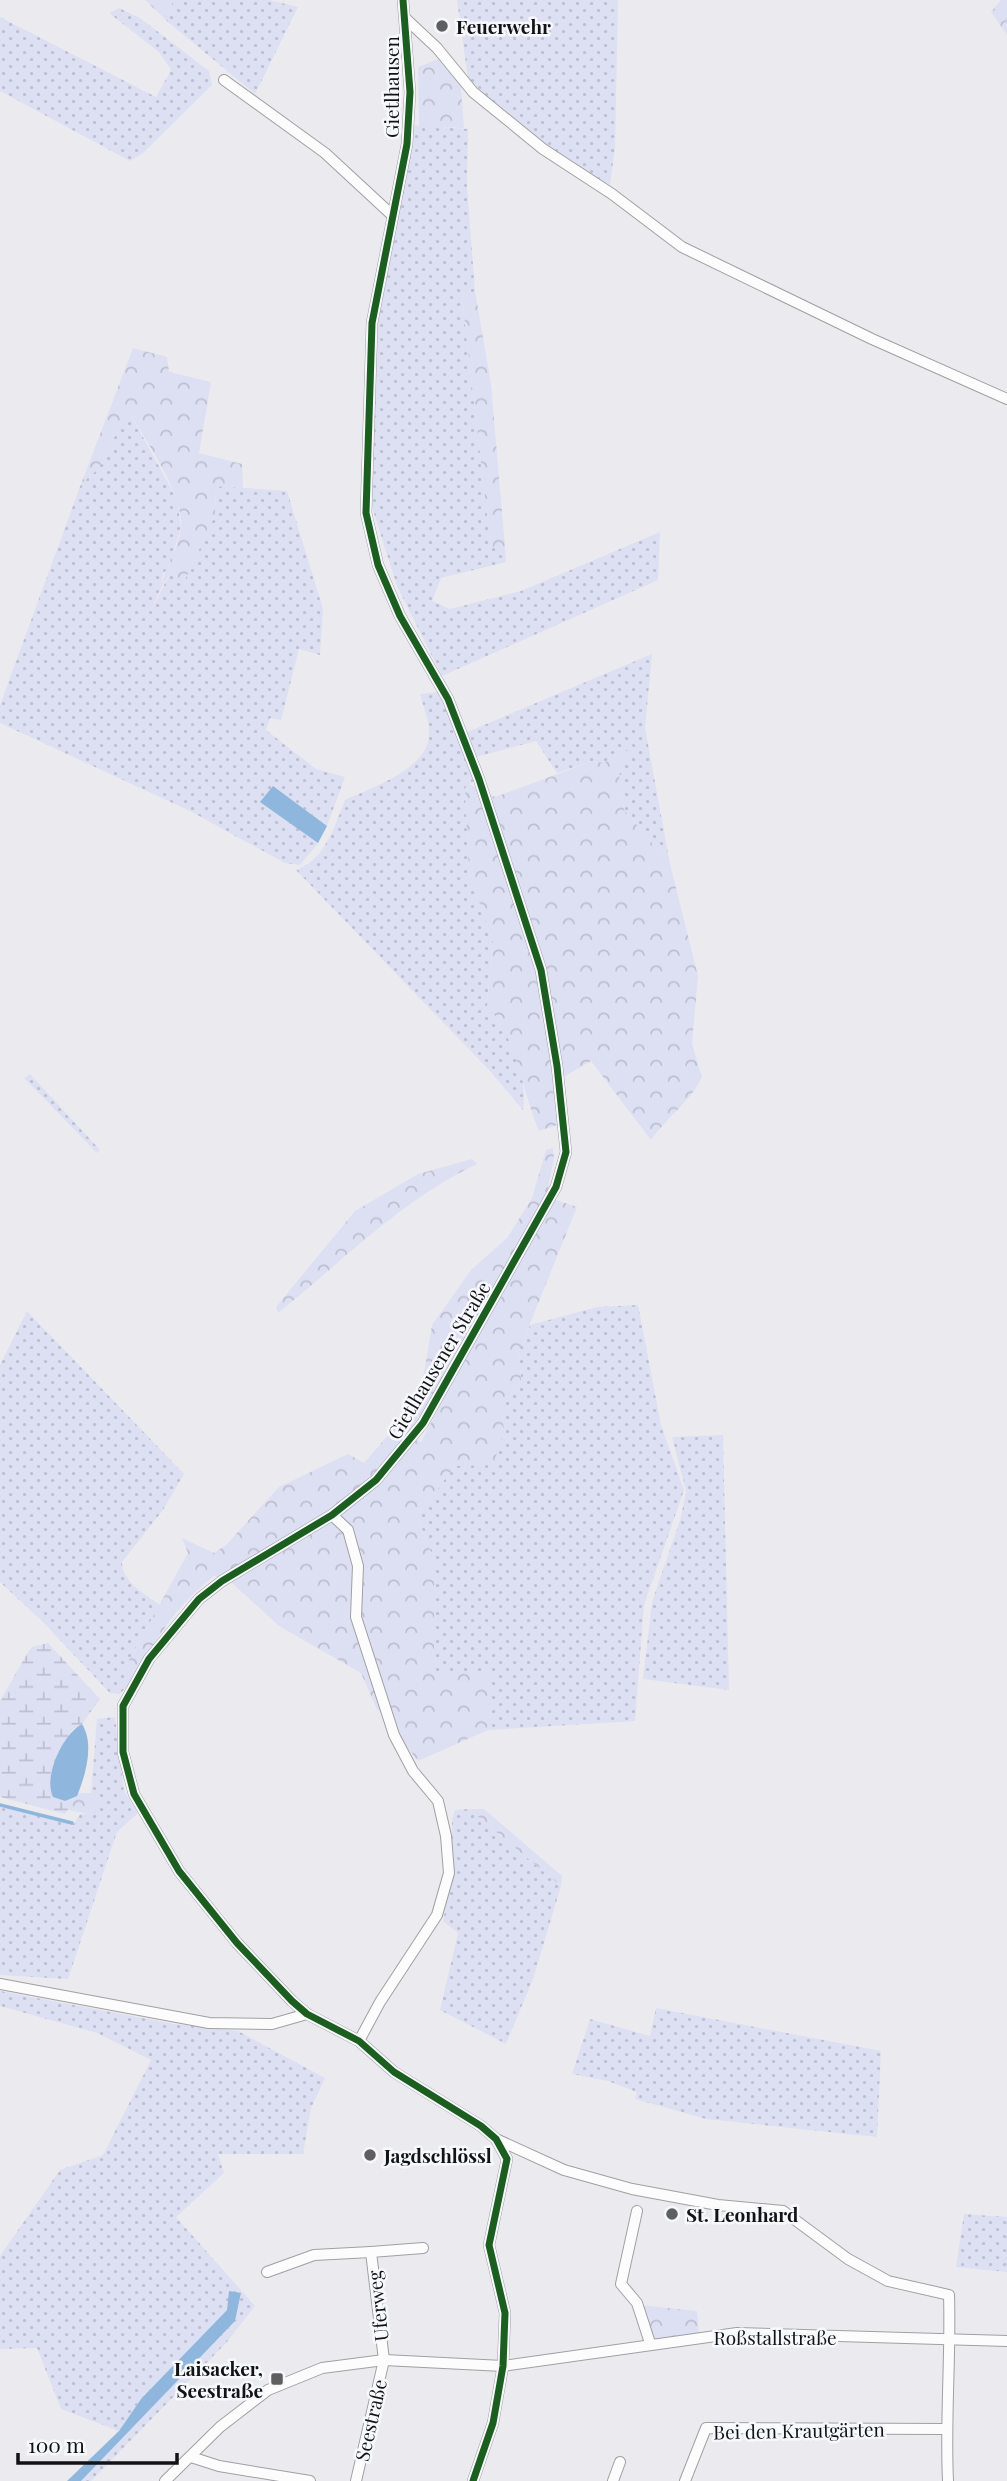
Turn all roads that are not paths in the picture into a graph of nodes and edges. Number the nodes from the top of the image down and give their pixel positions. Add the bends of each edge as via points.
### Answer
1 (403, 0) edge
2 (406, 19) junction
3 (224, 80) dead end
4 (392, 215) junction
5 (1007, 399) edge
6 (332, 1515) junction
7 (0, 1984) edge
8 (307, 2014) junction
9 (359, 2041) junction
10 (496, 2139) junction
11 (637, 2211) dead end
12 (423, 2248) dead end
13 (371, 2252) junction
14 (267, 2272) dead end
15 (951, 2341) junction
16 (1007, 2341) edge
17 (650, 2343) junction
18 (384, 2360) junction
19 (503, 2366) junction
20 (946, 2429) junction
21 (191, 2457) junction
22 (620, 2462) dead end
23 (165, 2481) edge
24 (310, 2481) edge
25 (356, 2481) edge
26 (473, 2481) edge
27 (613, 2481) edge
28 (685, 2481) edge
29 (948, 2481) edge

1 - 2 street, Gietlhausen
2 - 4 street, Gietlhausen via 407,134
2 - 5 street via 472,92 543,149 682,247
3 - 4 street via 325,153
4 - 6 street, Gietlhausener Straße via 372,323 366,513 378,565 400,616 448,699 479,779 541,970 566,1152 556,1187 423,1423 376,1480
6 - 8 street, Gietlhausener Straße via 199,1599 149,1660 123,1706 123,1752 134,1794 176,1867 237,1942
6 - 9 street via 348,1530 358,1566 356,1617 394,1735 413,1771 438,1801 449,1873 437,1914
7 - 8 street via 209,2023 272,2024
8 - 9 street, Gietlhausener Straße
9 - 10 street, Gietlhausener Straße via 394,2072
10 - 15 street, Gietlhausener Straße via 564,2170 632,2189 710,2204 783,2211 848,2259 888,2281 949,2295
10 - 19 street via 507,2159 489,2245 505,2313
11 - 17 street via 621,2284 637,2303
12 - 13 street, Uferweg
13 - 14 street, Uferweg via 314,2255
13 - 18 street, Uferweg
15 - 16 street, Roßstallstraße
15 - 17 street, Roßstallstraße via 737,2333
15 - 20 street
17 - 19 street, Roßstallstraße
18 - 19 street, Seestraße
18 - 21 street, Seestraße via 322,2368 268,2390 220,2427
18 - 25 street, Seestraße
19 - 26 street via 493,2423
20 - 28 street, Bei den Krautgärten via 706,2428
20 - 29 street
21 - 23 street, Seestraße
21 - 24 street
22 - 27 street

